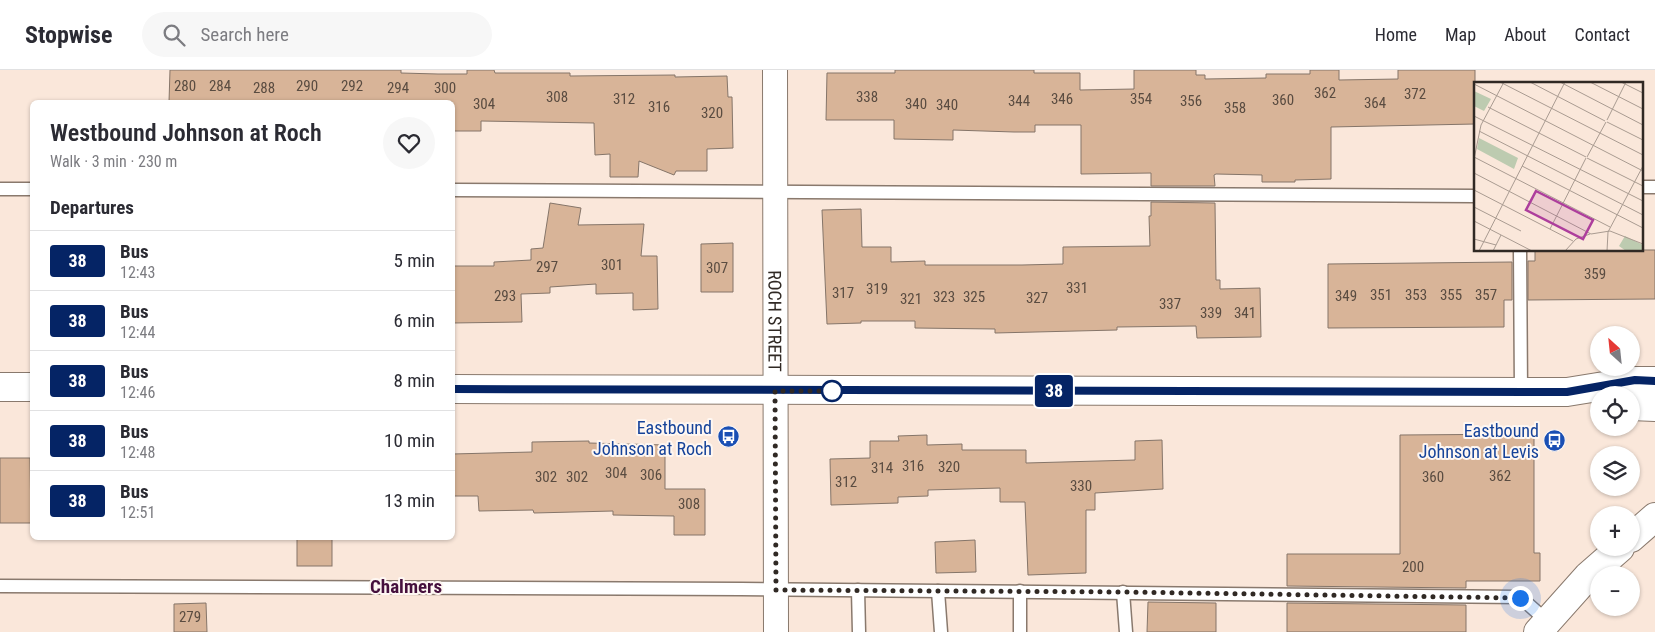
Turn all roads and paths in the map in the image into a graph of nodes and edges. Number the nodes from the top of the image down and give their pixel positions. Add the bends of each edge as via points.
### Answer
1 (775, 70) edge
2 (1642, 187) edge
3 (1655, 187) edge
4 (0, 188) edge
5 (30, 189) edge
6 (455, 190) edge
7 (775, 191) junction
8 (1474, 196) edge
9 (1520, 251) edge
10 (1655, 381) edge
11 (0, 387) edge
12 (30, 388) edge
13 (455, 389) edge
14 (775, 391) junction
15 (1521, 392) junction
16 (1567, 392) junction
17 (1590, 397) edge
18 (1640, 406) edge
19 (1655, 407) edge
20 (1655, 517) edge
21 (1640, 530) edge
22 (1611, 556) edge
23 (0, 586) edge
24 (776, 590) junction
25 (858, 590) junction
26 (938, 591) junction
27 (1020, 591) junction
28 (1123, 592) junction
29 (1542, 626) edge
30 (776, 632) edge
31 (860, 632) edge
32 (941, 632) edge
33 (1020, 632) edge
34 (1126, 632) edge

1 - 7 street, ROCH STREET
2 - 3 lane
4 - 5 lane
6 - 7 lane
7 - 8 lane
7 - 14 street, ROCH STREET
9 - 15 lane
10 - 16 main road via 1635,380
11 - 12 main road
13 - 14 main road
14 - 15 main road
14 - 24 street, ROCH STREET
15 - 16 main road
16 - 17 main road
18 - 19 main road
20 - 21 main road
22 - 29 main road
23 - 24 lane
24 - 25 lane
24 - 30 street, ROCH STREET
25 - 26 lane
25 - 31 lane
26 - 27 lane
26 - 32 lane
27 - 28 lane
27 - 33 lane
28 - 29 lane via 1520,598
28 - 34 lane

